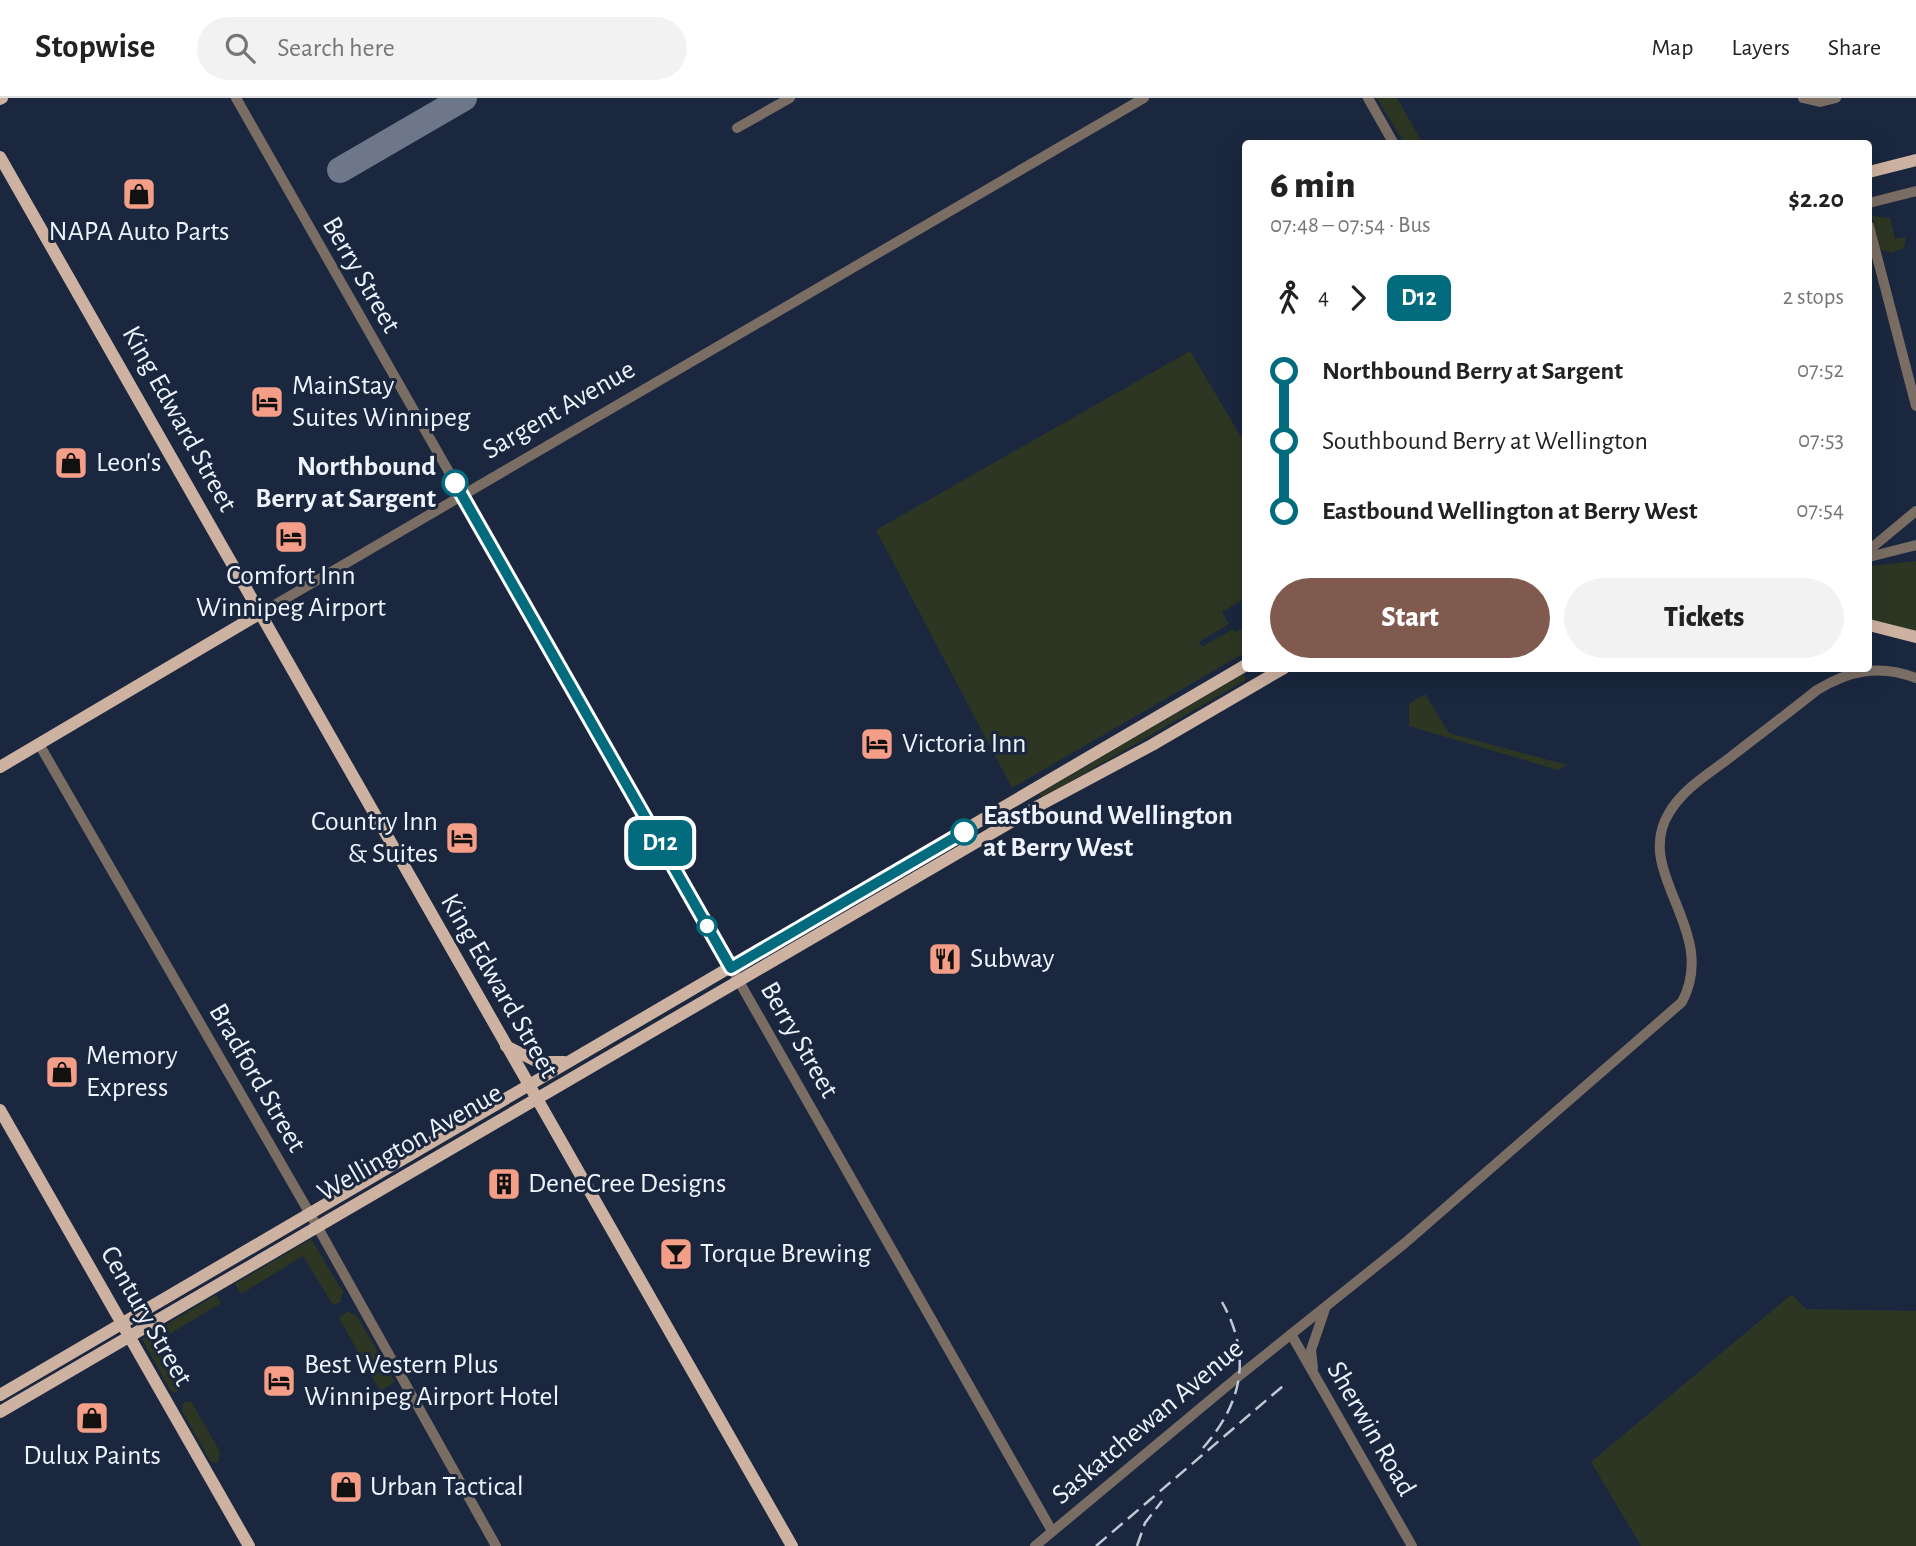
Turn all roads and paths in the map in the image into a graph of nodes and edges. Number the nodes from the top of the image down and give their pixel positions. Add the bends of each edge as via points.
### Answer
1 (236, 98) edge
2 (790, 98) edge
3 (1144, 98) edge
4 (1368, 98) edge
5 (1803, 98) edge
6 (1836, 98) edge
7 (1132, 101) edge
8 (737, 128) dead end
9 (1392, 140) edge
10 (0, 157) edge
11 (1916, 159) edge
12 (1872, 171) edge
13 (1916, 191) edge
14 (1872, 202) edge
15 (1872, 238) edge
16 (1916, 407) edge
17 (462, 495) junction
18 (1916, 511) edge
19 (1915, 545) edge
20 (1872, 548) edge
21 (1872, 556) edge
22 (259, 614) junction
23 (1872, 626) edge
24 (1916, 637) edge
25 (1242, 667) edge
26 (1872, 669) edge
27 (1277, 672) edge
28 (1856, 672) edge
29 (1916, 678) edge
30 (39, 744) junction
31 (0, 766) edge
32 (1007, 807) junction
33 (1014, 820) junction
34 (857, 894) junction
35 (865, 907) junction
36 (731, 968) junction
37 (738, 981) junction
38 (505, 1045) junction
39 (574, 1058) junction
40 (527, 1086) junction
41 (535, 1099) junction
42 (0, 1110) edge
43 (442, 1135) junction
44 (450, 1147) junction
45 (310, 1214) junction
46 (317, 1226) junction
47 (1325, 1307) junction
48 (123, 1324) junction
49 (1291, 1334) junction
50 (130, 1336) junction
51 (1315, 1376) junction
52 (0, 1395) edge
53 (0, 1412) edge
54 (1052, 1531) junction
55 (249, 1546) edge
56 (496, 1546) edge
57 (792, 1546) edge
58 (1035, 1546) edge
59 (1412, 1546) edge

1 - 17 street, Berry Street
2 - 8 street
3 - 7 street, Sargent Avenue
4 - 9 street
5 - 6 street via 1820,102
7 - 17 street, Sargent Avenue
10 - 22 main road, King Edward Street
11 - 12 main road
13 - 14 street
15 - 16 street
17 - 22 street, Sargent Avenue
17 - 36 street, Berry Street
18 - 20 street
19 - 21 street
22 - 30 main road, Sargent Avenue
22 - 38 main road, King Edward Street
23 - 24 main road
25 - 32 main road, Wellington Avenue
26 - 29 street, Saskatchewan Avenue
27 - 33 main road, Wellington Avenue
28 - 47 street, Saskatchewan Avenue via 1829,682 1706,776 1675,804 1664,824 1660,851 1664,870 1691,939 1693,971 1682,1002
30 - 31 main road, Sargent Avenue
30 - 45 street, Bradford Street
32 - 33 street
32 - 34 main road, Wellington Avenue
33 - 35 main road, Wellington Avenue
34 - 35 street
34 - 36 main road, Wellington Avenue
35 - 37 main road, Wellington Avenue
36 - 37 street, Berry Street
36 - 39 main road, Wellington Avenue
37 - 41 main road, Wellington Avenue
37 - 54 street, Berry Street
38 - 39 main road via 538,1062 561,1063
38 - 40 main road, King Edward Street
39 - 40 main road, Wellington Avenue
40 - 41 main road, King Edward Street
40 - 43 main road, Wellington Avenue
41 - 44 main road, Wellington Avenue
41 - 57 main road, King Edward Street
42 - 48 main road, Century Street
43 - 44 street
43 - 45 main road, Wellington Avenue
44 - 46 main road, Wellington Avenue
45 - 46 street, Bradford Street
45 - 48 main road, Wellington Avenue
46 - 50 main road, Wellington Avenue
46 - 56 street, Bradford Street
47 - 49 street, Saskatchewan Avenue
47 - 51 street via 1311,1350
48 - 50 main road, Century Street
48 - 52 main road, Wellington Avenue
49 - 51 street, Sherwin Road
49 - 54 street, Saskatchewan Avenue
50 - 53 main road, Wellington Avenue
50 - 55 main road, Century Street
51 - 59 street, Sherwin Road
54 - 58 street, Saskatchewan Avenue

